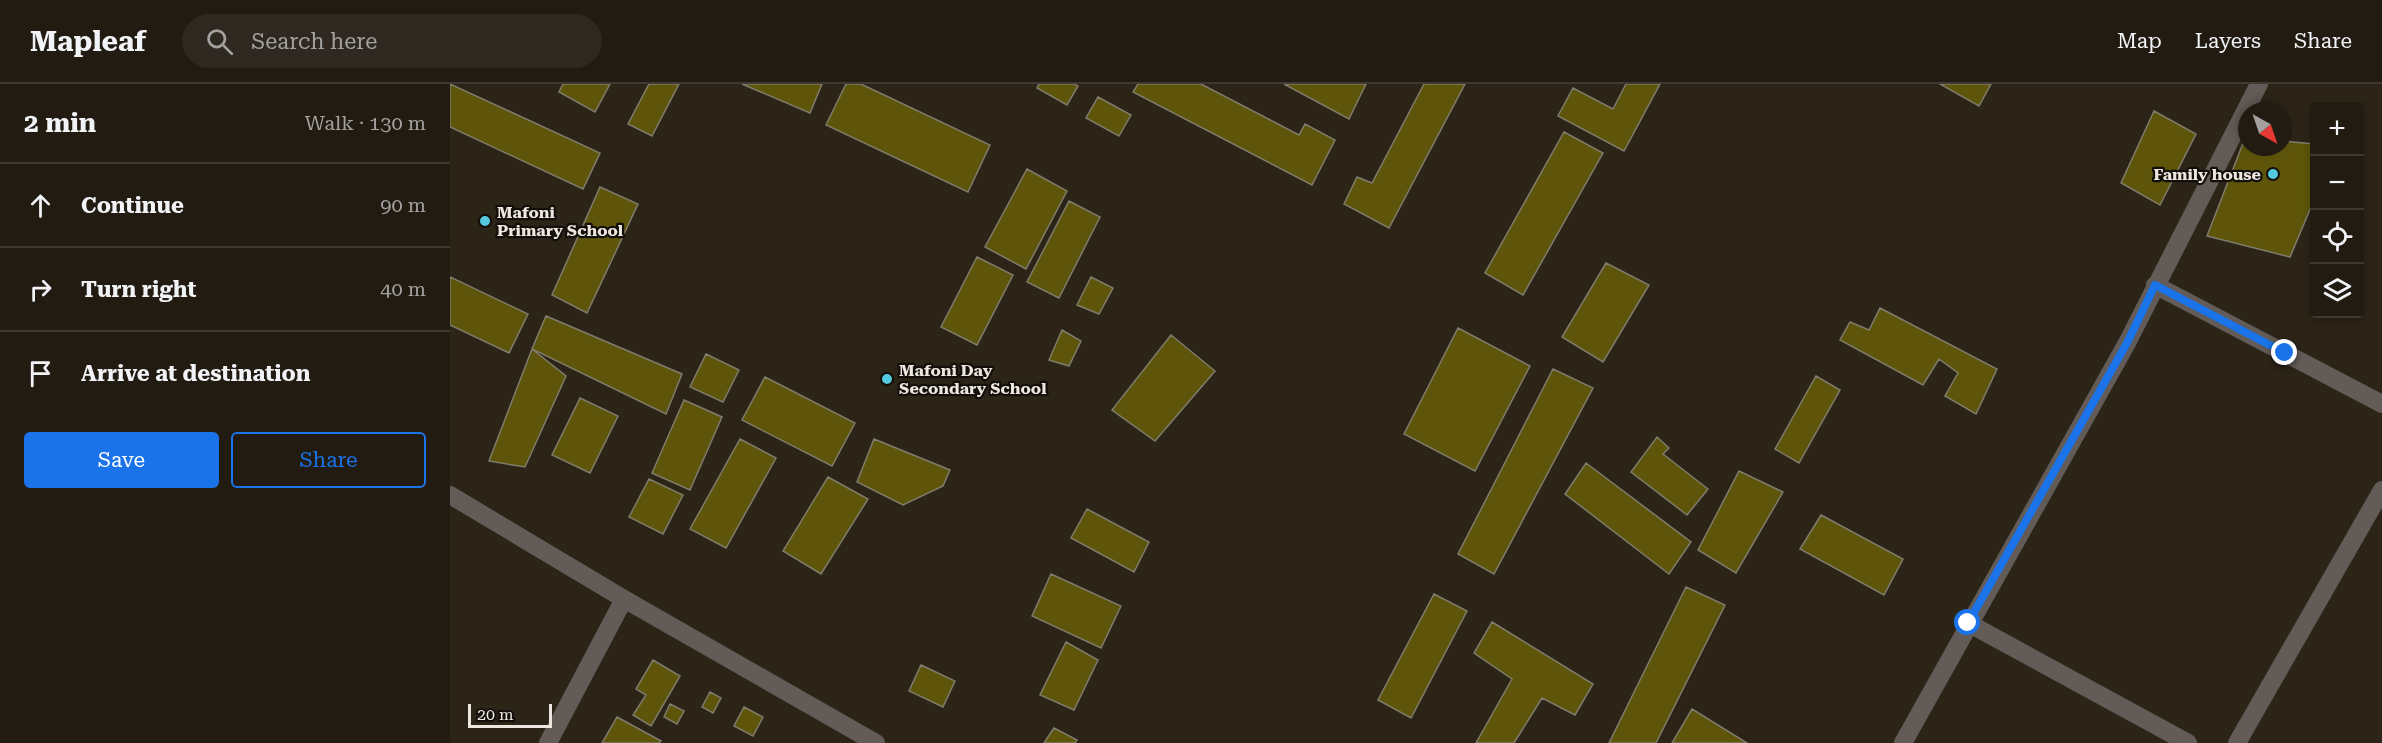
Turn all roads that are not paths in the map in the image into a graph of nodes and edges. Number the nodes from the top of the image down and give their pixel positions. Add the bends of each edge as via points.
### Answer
1 (2259, 84) edge
2 (2155, 285) junction
3 (2382, 404) edge
4 (2382, 490) edge
5 (450, 495) edge
6 (624, 599) junction
7 (1968, 623) junction
8 (548, 743) edge
9 (876, 743) edge
10 (1903, 743) edge
11 (2188, 743) edge
12 (2237, 743) edge

1 - 2 street
2 - 3 street
2 - 7 street via 2127,343
4 - 12 street
5 - 6 street
6 - 8 street
6 - 9 street
7 - 10 street
7 - 11 street

